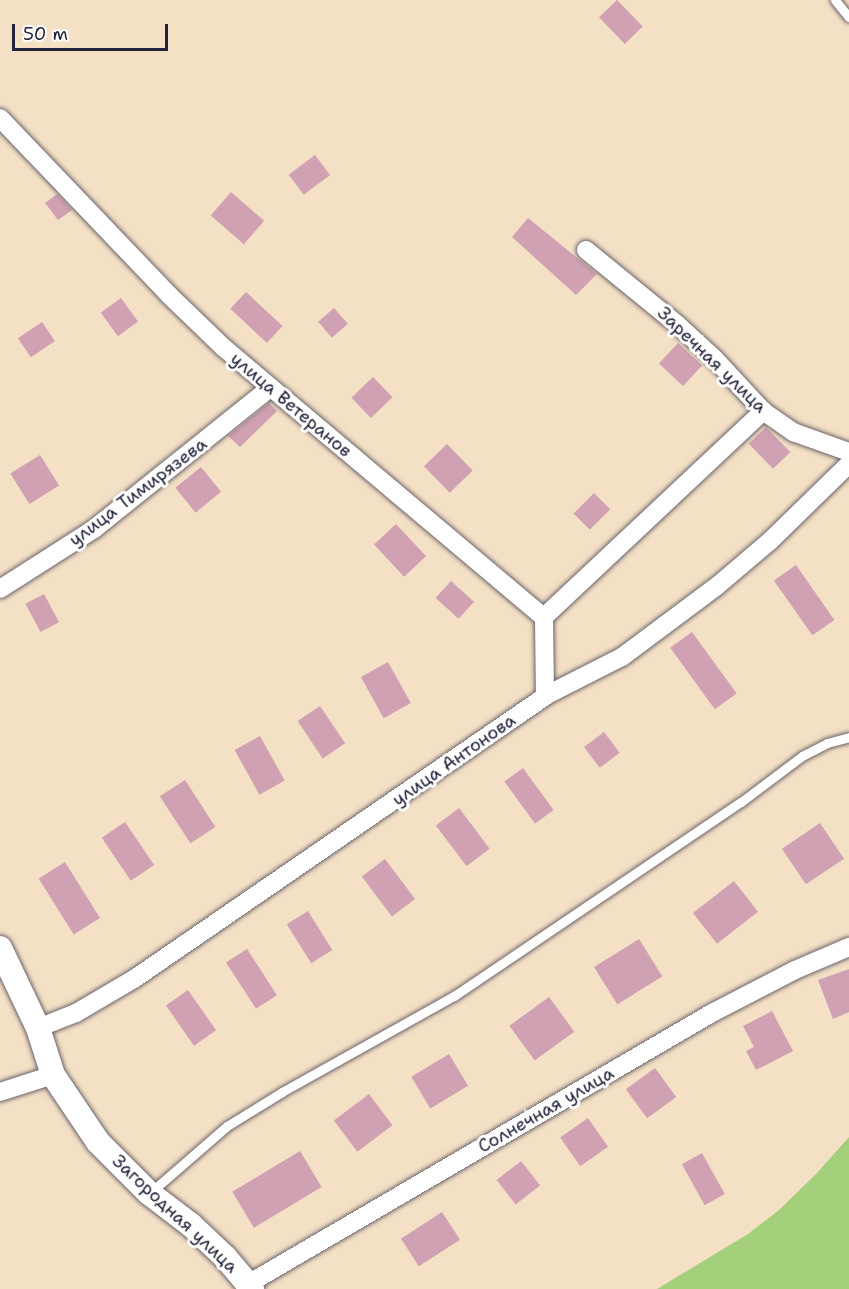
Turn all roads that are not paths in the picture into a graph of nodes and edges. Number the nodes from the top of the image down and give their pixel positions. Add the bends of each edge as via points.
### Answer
1 (835, 0) edge
2 (849, 17) edge
3 (0, 118) edge
4 (586, 250) dead end
5 (270, 388) junction
6 (763, 411) junction
7 (849, 452) edge
8 (849, 464) edge
9 (0, 589) edge
10 (544, 617) junction
11 (545, 696) junction
12 (849, 738) edge
13 (849, 947) edge
14 (0, 948) edge
15 (38, 1028) junction
16 (53, 1075) junction
17 (0, 1092) edge
18 (149, 1193) junction
19 (250, 1286) edge

1 - 2 lane
3 - 5 street, улица Ветеранов via 169,295
4 - 6 street, Заречная улица via 678,325
5 - 9 street, улица Тимирязева via 94,529
5 - 10 street, улица Ветеранов
6 - 7 street, Заречная улица via 793,432
6 - 10 street
8 - 11 street, улица Антонова via 770,541 672,622 622,657
10 - 11 street
11 - 15 street, улица Антонова via 134,979 76,1013
12 - 18 lane via 827,743 802,756 741,802 454,996 227,1126
13 - 19 street, Солнечная улица via 712,1013
14 - 15 street, Загородная улица
15 - 16 street, Загородная улица
16 - 17 street
16 - 18 street, Загородная улица via 98,1142
18 - 19 street, Загородная улица via 191,1225

